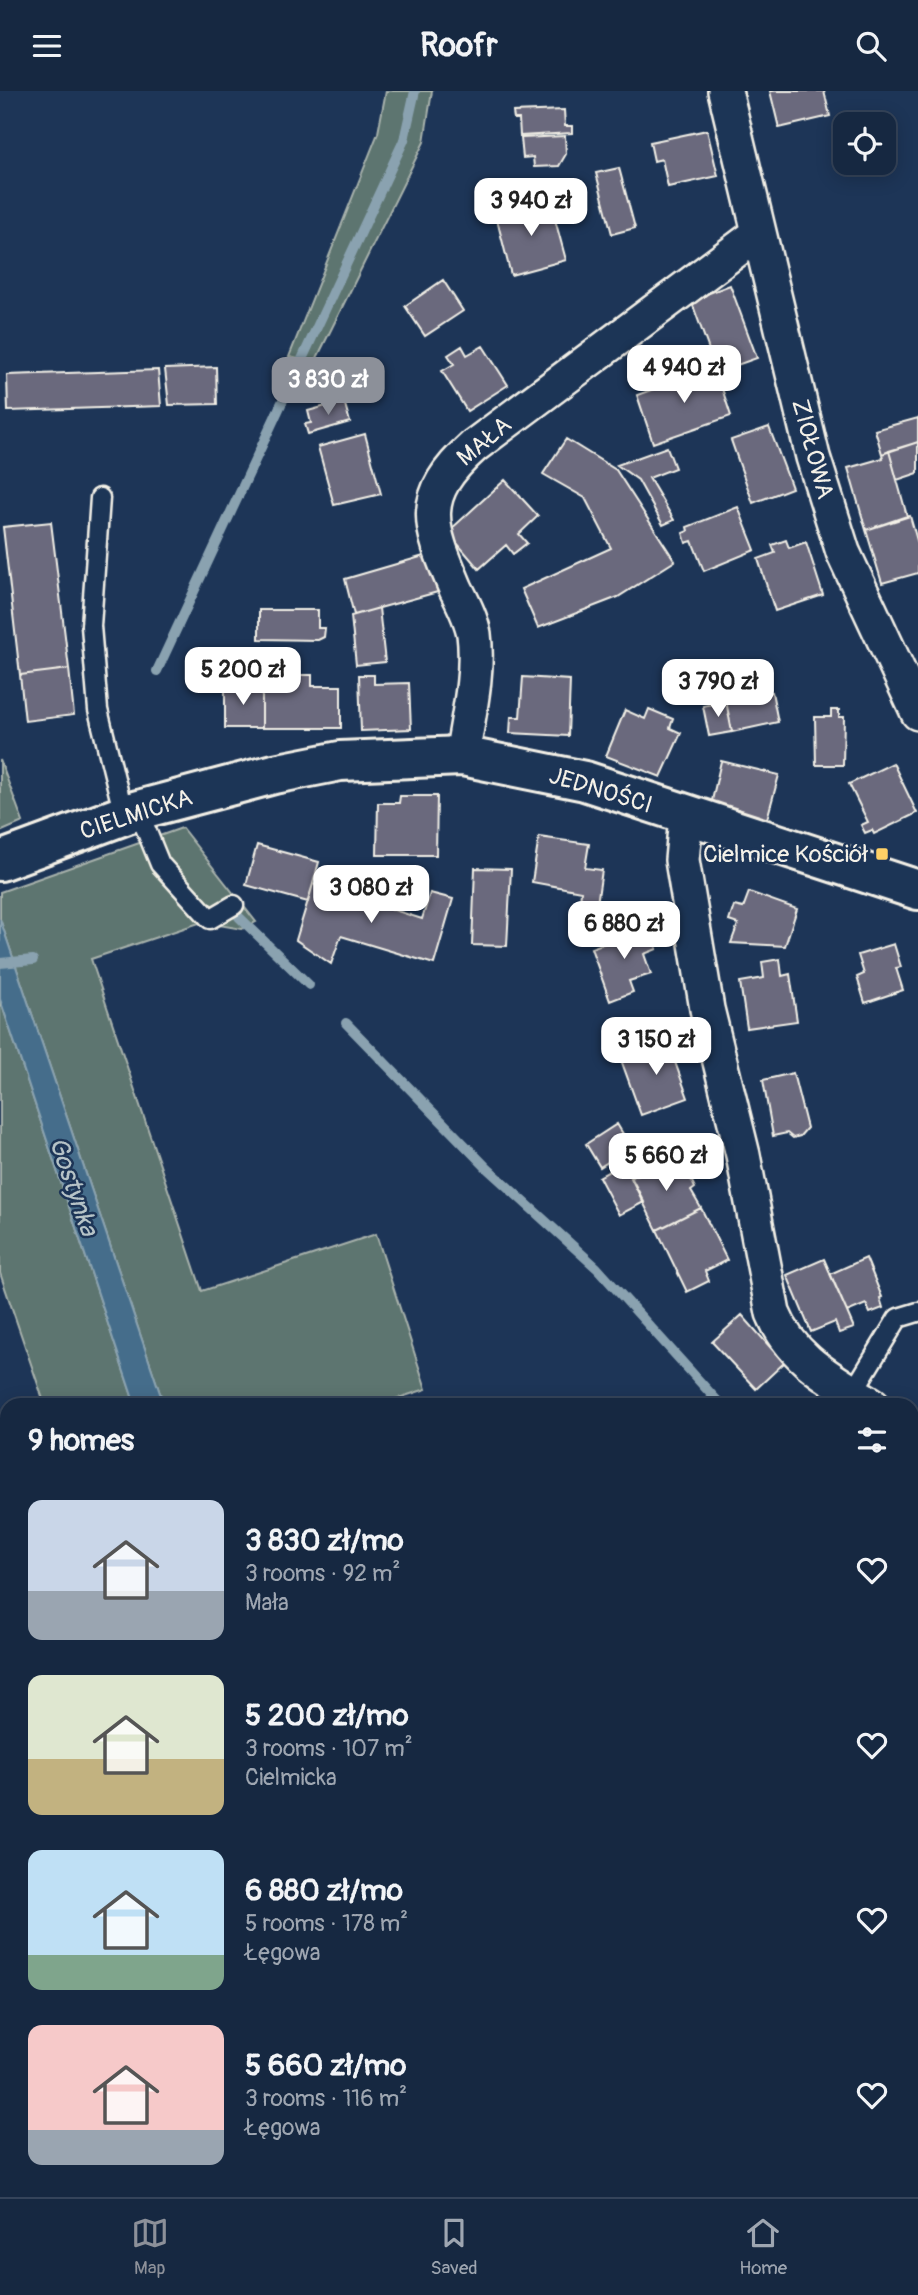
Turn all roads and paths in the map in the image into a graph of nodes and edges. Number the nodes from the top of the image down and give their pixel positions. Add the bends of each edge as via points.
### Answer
1 (724, 91) edge
2 (759, 233) junction
3 (100, 498) dead end
4 (918, 713) edge
5 (462, 756) junction
6 (274, 774) joint
7 (131, 813) junction
8 (686, 817) junction
9 (8, 858) edge
10 (918, 890) edge
11 (234, 905) dead end
12 (918, 1312) edge
13 (861, 1398) edge
14 (863, 1398) edge

1 - 2 street, ZIOŁOWA
2 - 4 street, ZIOŁOWA via 813,457 843,552
2 - 5 street, MAŁA via 474,446 441,481 434,506 436,533 474,635 470,711
3 - 7 lane via 91,626 98,710
5 - 6 street, JEDNOŚCI via 340,761
5 - 8 street, JEDNOŚCI via 585,782
6 - 7 street, CIELMICKA
7 - 9 street, CIELMICKA
7 - 11 lane via 160,864 210,919
8 - 10 street, JEDNOŚCI
8 - 13 street via 682,860 707,1009 743,1155 769,1303 782,1334 796,1352
12 - 14 lane via 898,1318

